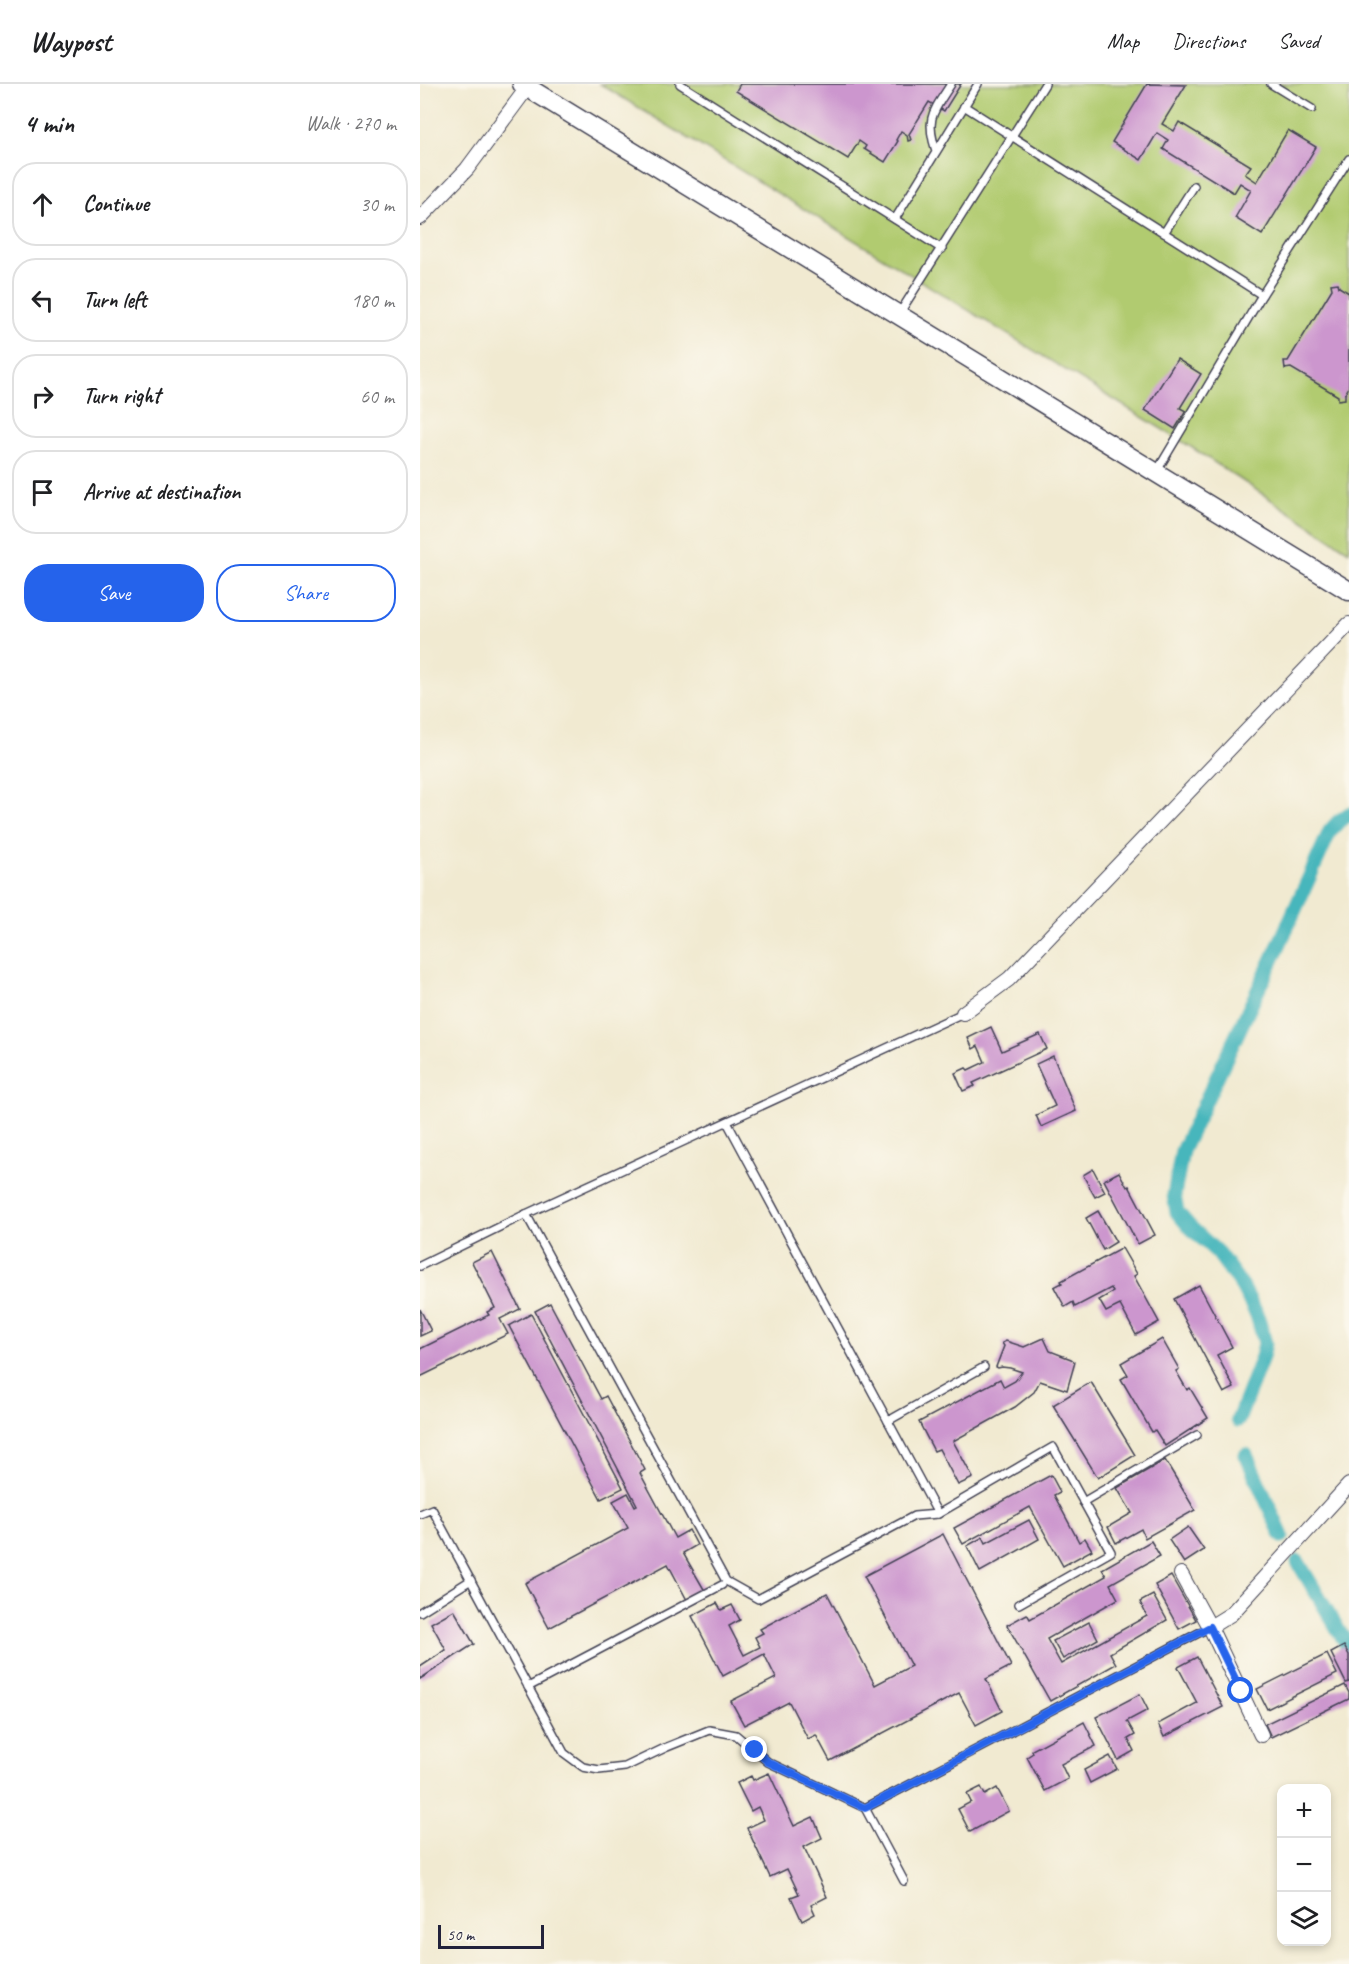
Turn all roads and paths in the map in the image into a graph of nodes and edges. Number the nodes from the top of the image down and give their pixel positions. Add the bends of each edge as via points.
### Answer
1 (680, 84) edge
2 (951, 84) edge
3 (978, 84) edge
4 (1045, 84) edge
5 (1271, 84) edge
6 (526, 85) edge
7 (964, 106) junction
8 (1312, 109) dead end
9 (1012, 136) junction
10 (936, 151) junction
11 (1349, 159) edge
12 (1194, 186) dead end
13 (420, 218) edge
14 (895, 219) junction
15 (1164, 233) junction
16 (942, 249) junction
17 (1262, 296) junction
18 (899, 314) junction
19 (1157, 472) junction
20 (1349, 591) edge
21 (1349, 624) edge
22 (963, 1013) joint
23 (728, 1122) junction
24 (526, 1214) junction
25 (420, 1266) edge
26 (984, 1367) dead end
27 (888, 1421) junction
28 (1197, 1435) dead end
29 (1349, 1485) edge
30 (1083, 1502) junction
31 (420, 1514) edge
32 (938, 1514) junction
33 (1180, 1574) dead end
34 (471, 1580) junction
35 (722, 1585) dead end
36 (1019, 1604) dead end
37 (420, 1612) edge
38 (1210, 1627) junction
39 (528, 1687) junction
40 (1261, 1735) dead end
41 (865, 1808) junction
42 (904, 1881) dead end

1 - 14 lane
2 - 10 lane via 930,121
3 - 7 lane
4 - 9 lane
5 - 8 lane
6 - 13 street via 467,169
6 - 18 street
7 - 9 lane
7 - 10 lane
9 - 15 lane
9 - 16 lane
10 - 14 lane
11 - 17 lane
12 - 15 lane
14 - 16 lane
15 - 17 lane
16 - 18 lane
17 - 19 lane
18 - 19 street
19 - 20 street
21 - 22 street via 1009,979
22 - 23 lane
23 - 24 lane
23 - 27 lane
24 - 25 lane
24 - 32 lane via 726,1581 758,1599 914,1516
26 - 27 lane
27 - 32 lane
28 - 30 lane
29 - 38 street via 1231,1614
30 - 32 lane via 1053,1447
30 - 36 lane via 1111,1552
31 - 34 lane via 432,1509
33 - 38 street
34 - 37 lane
34 - 39 lane
35 - 39 lane
38 - 40 street
38 - 41 lane
39 - 41 lane via 564,1753 583,1767 625,1767 709,1730 736,1735 768,1762
41 - 42 lane

